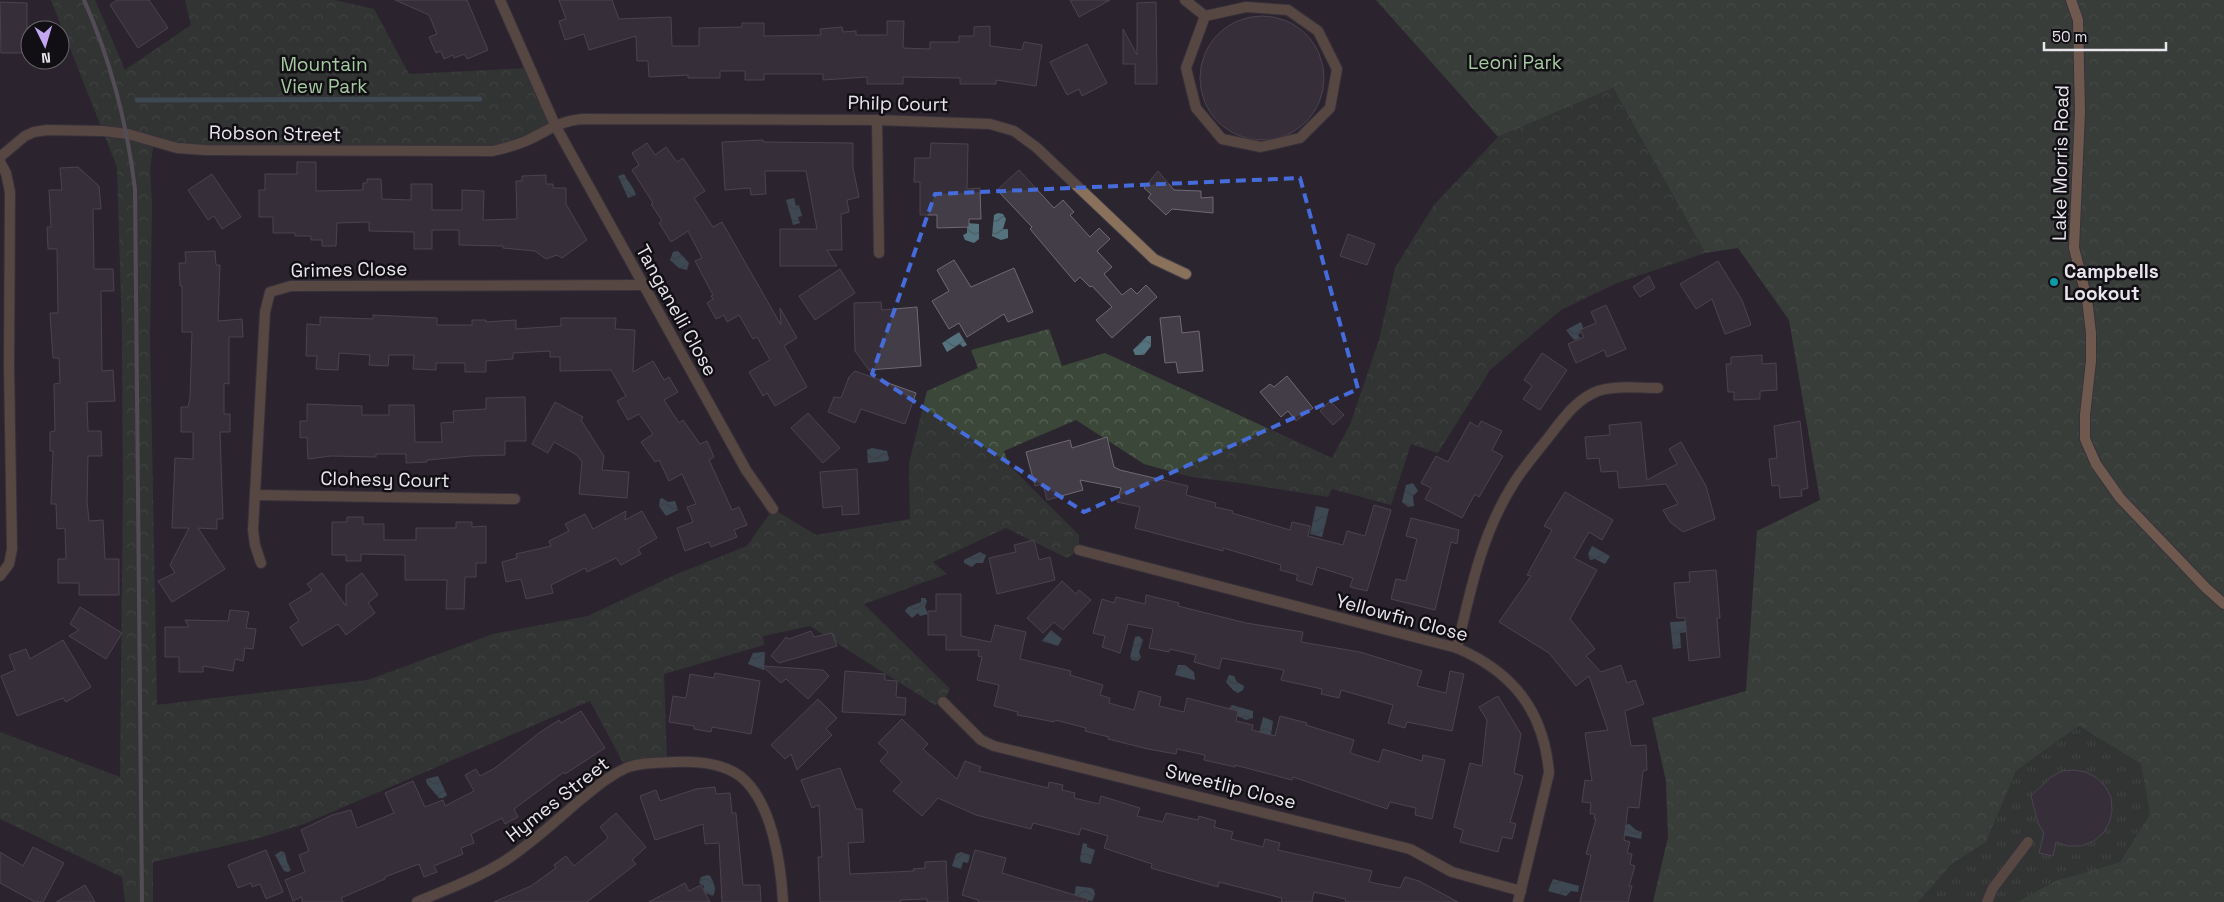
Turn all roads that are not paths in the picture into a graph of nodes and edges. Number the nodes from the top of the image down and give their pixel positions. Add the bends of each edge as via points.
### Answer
1 (500, 0) edge
2 (1185, 0) edge
3 (2071, 0) edge
4 (1205, 16) junction
5 (877, 120) junction
6 (555, 124) junction
7 (0, 157) edge
8 (0, 162) edge
9 (879, 253) dead end
10 (1186, 274) dead end
11 (642, 285) junction
12 (4, 366) edge
13 (1658, 388) dead end
14 (255, 495) junction
15 (514, 498) dead end
16 (773, 509) dead end
17 (1079, 550) dead end
18 (261, 563) dead end
19 (0, 576) edge
20 (2224, 604) edge
21 (1457, 648) junction
22 (943, 702) dead end
23 (2028, 842) dead end
24 (1520, 891) junction
25 (417, 902) edge
26 (783, 902) edge
27 (1518, 902) edge
28 (1987, 902) edge

1 - 6 street, Tanganelli Close
2 - 4 street
3 - 20 street, Lake Morris Road via 2078,20 2080,112 2074,248 2092,333 2085,439 2096,464 2120,498
4 - 4 street via 1246,8 1288,10 1318,31 1337,69 1330,108 1300,138 1261,147 1222,139 1196,108 1186,68
5 - 6 street, Philp Court via 582,120
5 - 9 street
5 - 10 street, Philp Court via 973,122 1014,131 1036,147 1154,259
6 - 7 street, Robson Street via 522,143 492,151 205,150 177,148 128,134 47,130 25,136
6 - 11 street, Tanganelli Close
8 - 12 street via 6,172 10,192
11 - 14 street, Grimes Close via 291,286 270,292 265,312
11 - 16 street, Tanganelli Close via 746,470
12 - 19 street via 12,549 9,564
13 - 21 street via 1619,387 1597,392 1578,402 1564,417 1512,485 1498,511 1477,563
14 - 15 street, Clohesy Court
14 - 18 street, Grimes Close via 253,530
17 - 21 street, Yellowfin Close
21 - 24 street, Yellowfin Close via 1481,658 1502,673 1531,709 1543,738 1549,773
22 - 24 street, Sweetlip Close via 980,740 994,746 1410,849 1452,872
23 - 28 street via 1993,888
24 - 27 street, Yellowfin Close
25 - 26 street, Hymes Street via 502,863 601,783 626,768 688,761 719,766 740,776 754,792 776,845

